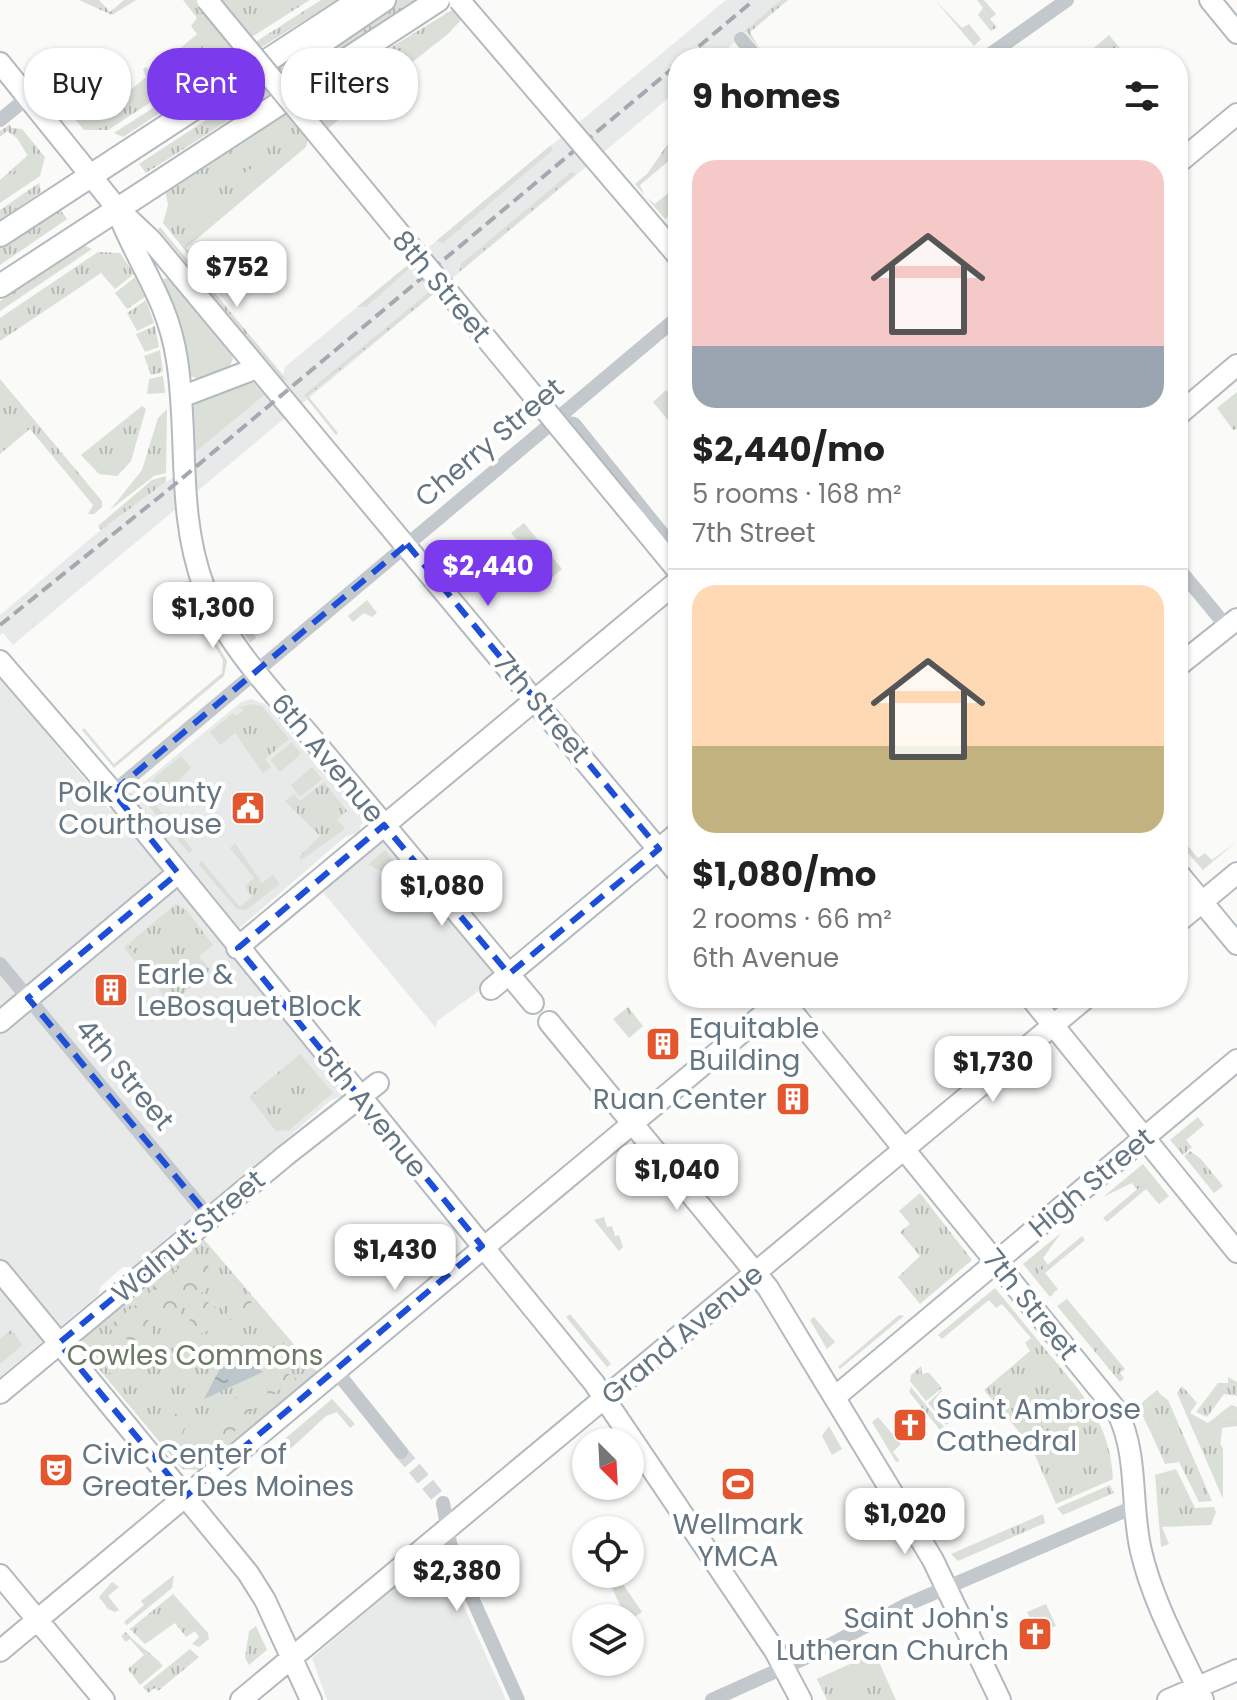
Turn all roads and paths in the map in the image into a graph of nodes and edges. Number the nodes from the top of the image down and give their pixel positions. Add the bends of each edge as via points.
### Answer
1 (207, 0) edge
2 (360, 0) edge
3 (384, 0) edge
4 (438, 0) edge
5 (461, 0) edge
6 (1067, 0) edge
7 (1210, 0) edge
8 (1237, 33) edge
9 (741, 39) dead end
10 (314, 48) edge
11 (363, 48) edge
12 (749, 48) edge
13 (1008, 48) edge
14 (0, 63) edge
15 (24, 94) edge
16 (24, 100) edge
17 (281, 101) edge
18 (1237, 114) edge
19 (0, 120) edge
20 (45, 120) edge
21 (1188, 155) edge
22 (89, 174) junction
23 (116, 207) junction
24 (0, 235) edge
25 (668, 246) edge
26 (0, 286) edge
27 (668, 325) edge
28 (1237, 365) edge
29 (257, 368) junction
30 (181, 397) junction
31 (1188, 407) edge
32 (555, 420) junction
33 (668, 541) edge
34 (407, 544) junction
35 (668, 559) edge
36 (1188, 579) edge
37 (668, 589) edge
38 (1234, 628) edge
39 (1188, 659) edge
40 (0, 661) edge
41 (257, 671) junction
42 (536, 699) junction
43 (113, 792) junction
44 (384, 825) junction
45 (668, 841) edge
46 (659, 849) junction
47 (668, 860) edge
48 (178, 873) junction
49 (1237, 873) edge
50 (1188, 885) edge
51 (1202, 902) junction
52 (1188, 914) edge
53 (1237, 944) edge
54 (237, 948) junction
55 (0, 964) edge
56 (509, 974) junction
57 (491, 989) dead end
58 (28, 998) junction
59 (533, 1003) dead end
60 (770, 1008) edge
61 (790, 1008) edge
62 (1040, 1008) edge
63 (1074, 1008) edge
64 (0, 1022) edge
65 (549, 1022) dead end
66 (1054, 1025) junction
67 (1237, 1060) edge
68 (378, 1083) dead end
69 (360, 1098) junction
70 (633, 1122) junction
71 (1145, 1137) junction
72 (904, 1150) junction
73 (210, 1218) junction
74 (482, 1246) junction
75 (1236, 1249) edge
76 (996, 1261) junction
77 (0, 1271) edge
78 (756, 1273) junction
79 (59, 1343) junction
80 (336, 1371) junction
81 (0, 1393) edge
82 (835, 1397) junction
83 (605, 1398) junction
84 (401, 1452) tunnel mouth
85 (186, 1496) junction
86 (443, 1503) tunnel mouth
87 (1136, 1506) junction
88 (448, 1530) junction
89 (0, 1575) edge
90 (948, 1587) junction
91 (38, 1620) junction
92 (0, 1651) edge
93 (292, 1658) junction
94 (785, 1668) junction
95 (1237, 1670) edge
96 (1200, 1694) edge
97 (104, 1700) edge
98 (241, 1700) edge
99 (311, 1700) edge
100 (518, 1700) edge
101 (712, 1700) edge
102 (801, 1700) edge
103 (1000, 1700) edge
104 (1168, 1700) edge

1 - 35 main road, 8th Street, bridge
2 - 22 main road
3 - 10 main road
4 - 11 main road
5 - 25 main road, bridge
6 - 13 street
7 - 8 main road
9 - 12 street
14 - 15 main road
16 - 19 street
17 - 23 main road
18 - 21 main road
20 - 22 main road
22 - 23 main road
22 - 24 main road
23 - 26 main road
23 - 29 main road, 7th Street via 151,240
23 - 30 main road, 6th Avenue via 165,310
27 - 32 street, Cherry Street
28 - 31 main road
29 - 30 main road
29 - 34 main road, 7th Street
30 - 41 main road, 6th Avenue via 183,478 193,552 210,602
32 - 33 street via 574,424
32 - 34 street, Cherry Street
34 - 41 street, Cherry Street
34 - 42 main road, 7th Street
36 - 38 street
37 - 42 main road
38 - 39 main road
40 - 43 main road, 5th Avenue
41 - 43 street, Cherry Street
41 - 44 main road, 6th Avenue
42 - 44 main road
42 - 46 main road, 7th Street
43 - 48 main road, 5th Avenue
44 - 54 main road
44 - 56 main road, 6th Avenue
45 - 46 main road
46 - 47 main road, 7th Street
46 - 56 main road
48 - 54 main road, 5th Avenue
48 - 58 main road
49 - 51 main road
50 - 51 main road
51 - 52 main road
51 - 53 main road
54 - 69 main road, 5th Avenue
55 - 58 street, 4th Street
56 - 57 main road
56 - 59 main road, 6th Avenue
58 - 64 main road
58 - 73 street, 4th Street
60 - 70 main road
61 - 72 main road, 7th Street
62 - 66 main road
63 - 66 main road, Grand Avenue
65 - 70 main road
66 - 71 main road
66 - 72 main road, Grand Avenue
67 - 71 main road, High Street
68 - 69 main road, Walnut Street
69 - 73 main road, Walnut Street
69 - 74 main road, 5th Avenue
70 - 74 main road
70 - 78 main road
71 - 75 main road
71 - 76 main road, High Street
72 - 76 main road, 7th Street
72 - 78 main road, Grand Avenue
73 - 79 main road, Walnut Street
74 - 80 main road
74 - 83 main road, 5th Avenue
76 - 82 main road, High Street
76 - 87 main road, 7th Street via 1117,1411 1130,1445
77 - 79 main road
78 - 82 main road
78 - 83 main road, Grand Avenue
79 - 81 main road, Walnut Street
79 - 85 main road
80 - 84 street
80 - 85 main road
82 - 90 main road
83 - 88 main road, Grand Avenue
83 - 94 main road, 5th Avenue
85 - 91 main road
85 - 93 main road via 254,1582
86 - 88 street
87 - 90 street
87 - 96 main road, 7th Street via 1147,1575
88 - 93 main road, Grand Avenue
88 - 100 street via 460,1571
89 - 91 main road
90 - 94 street
90 - 103 main road
91 - 92 main road
91 - 97 main road
93 - 98 main road, Grand Avenue
93 - 99 main road
94 - 101 street
94 - 102 main road, 5th Avenue
95 - 96 main road
96 - 104 main road

